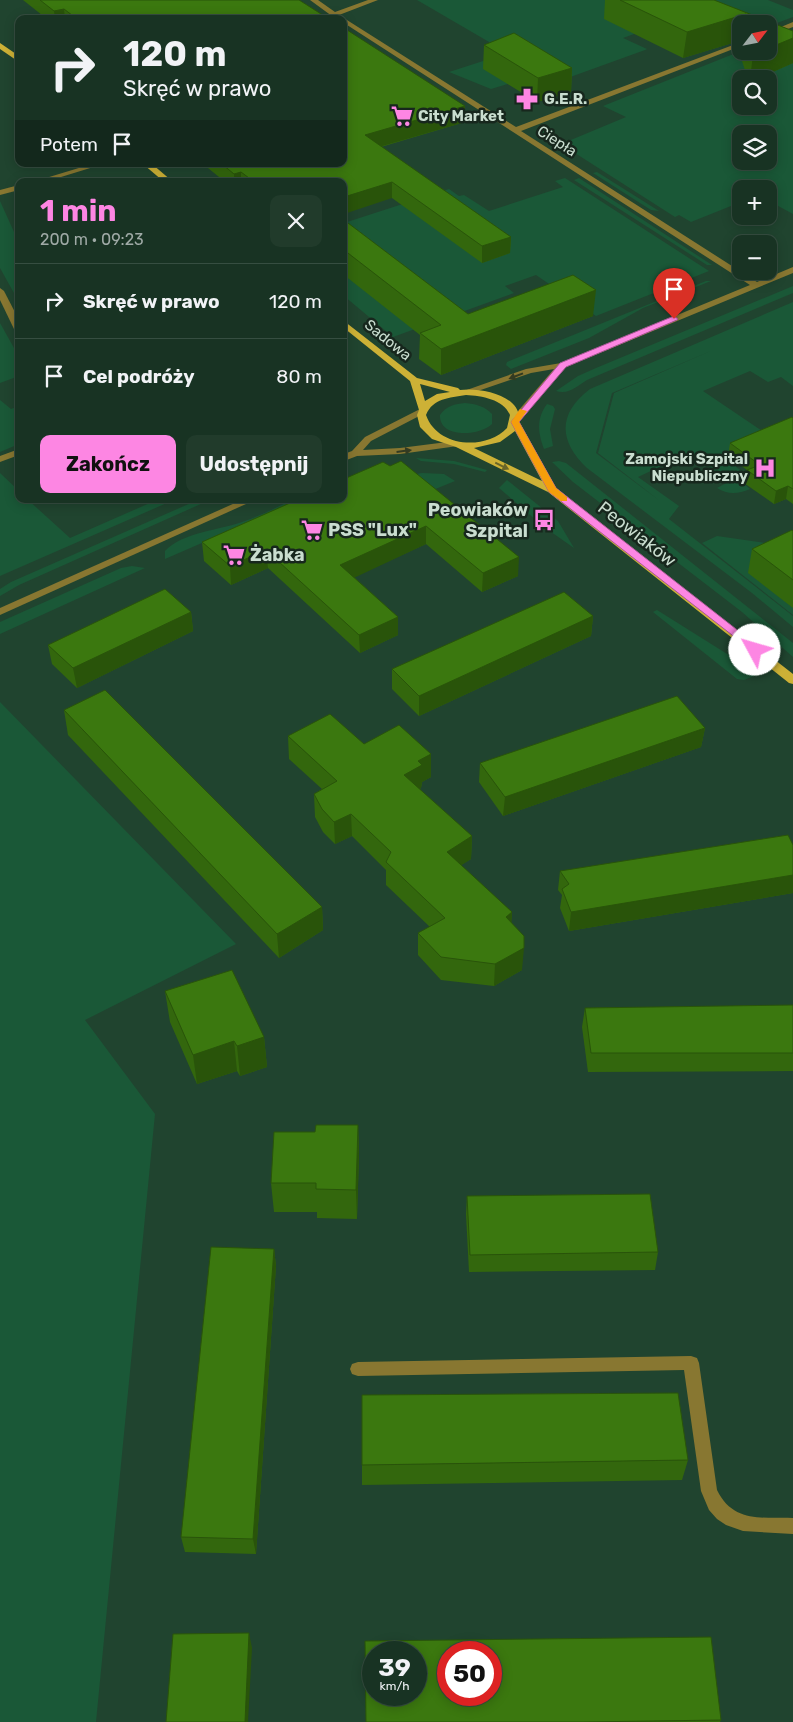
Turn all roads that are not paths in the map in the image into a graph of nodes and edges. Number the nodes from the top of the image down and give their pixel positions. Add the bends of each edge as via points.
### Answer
1 (312, 0) edge
2 (375, 0) edge
3 (335, 14) joint
4 (347, 23) edge
5 (793, 24) edge
6 (778, 30) edge
7 (0, 44) edge
8 (732, 47) edge
9 (15, 57) edge
10 (516, 130) junction
11 (92, 167) edge
12 (151, 167) edge
13 (51, 178) edge
14 (164, 178) edge
15 (15, 188) edge
16 (0, 193) edge
17 (793, 270) edge
18 (756, 285) junction
19 (0, 291) edge
20 (15, 322) edge
21 (347, 326) edge
22 (563, 365) junction
23 (414, 380) junction
24 (464, 392) junction
25 (423, 410) junction
26 (515, 421) junction
27 (457, 444) junction
28 (15, 453) edge
29 (355, 453) junction
30 (347, 457) edge
31 (0, 459) edge
32 (552, 490) junction
33 (243, 503) edge
34 (0, 612) edge
35 (793, 680) edge
36 (358, 1369) dead end
37 (793, 1526) edge

1 - 3 street, Ciepła
2 - 3 street
4 - 10 street, Ciepła
5 - 6 street
7 - 9 main road
8 - 10 street
10 - 18 street, Ciepła
11 - 13 street
12 - 14 main road
15 - 16 street
17 - 18 street
18 - 22 street
19 - 20 street
21 - 23 main road, Sadowa
22 -> 24 street via 529,371
22 - 26 street
23 - 24 main road, Sadowa
23 - 25 main road, Sadowa
24 - 25 main road via 442,396
24 - 26 main road via 497,398 511,408
25 - 27 main road via 421,422 430,433
25 - 29 street via 368,439
26 - 27 main road via 508,433 492,442
26 - 32 main road, Peowiaków
29 -> 27 street
27 -> 32 main road, Peowiaków
28 - 31 street
29 - 30 street
32 - 35 main road, Peowiaków
33 - 34 street
36 - 37 street via 691,1363 708,1491 717,1508 725,1516 744,1524

